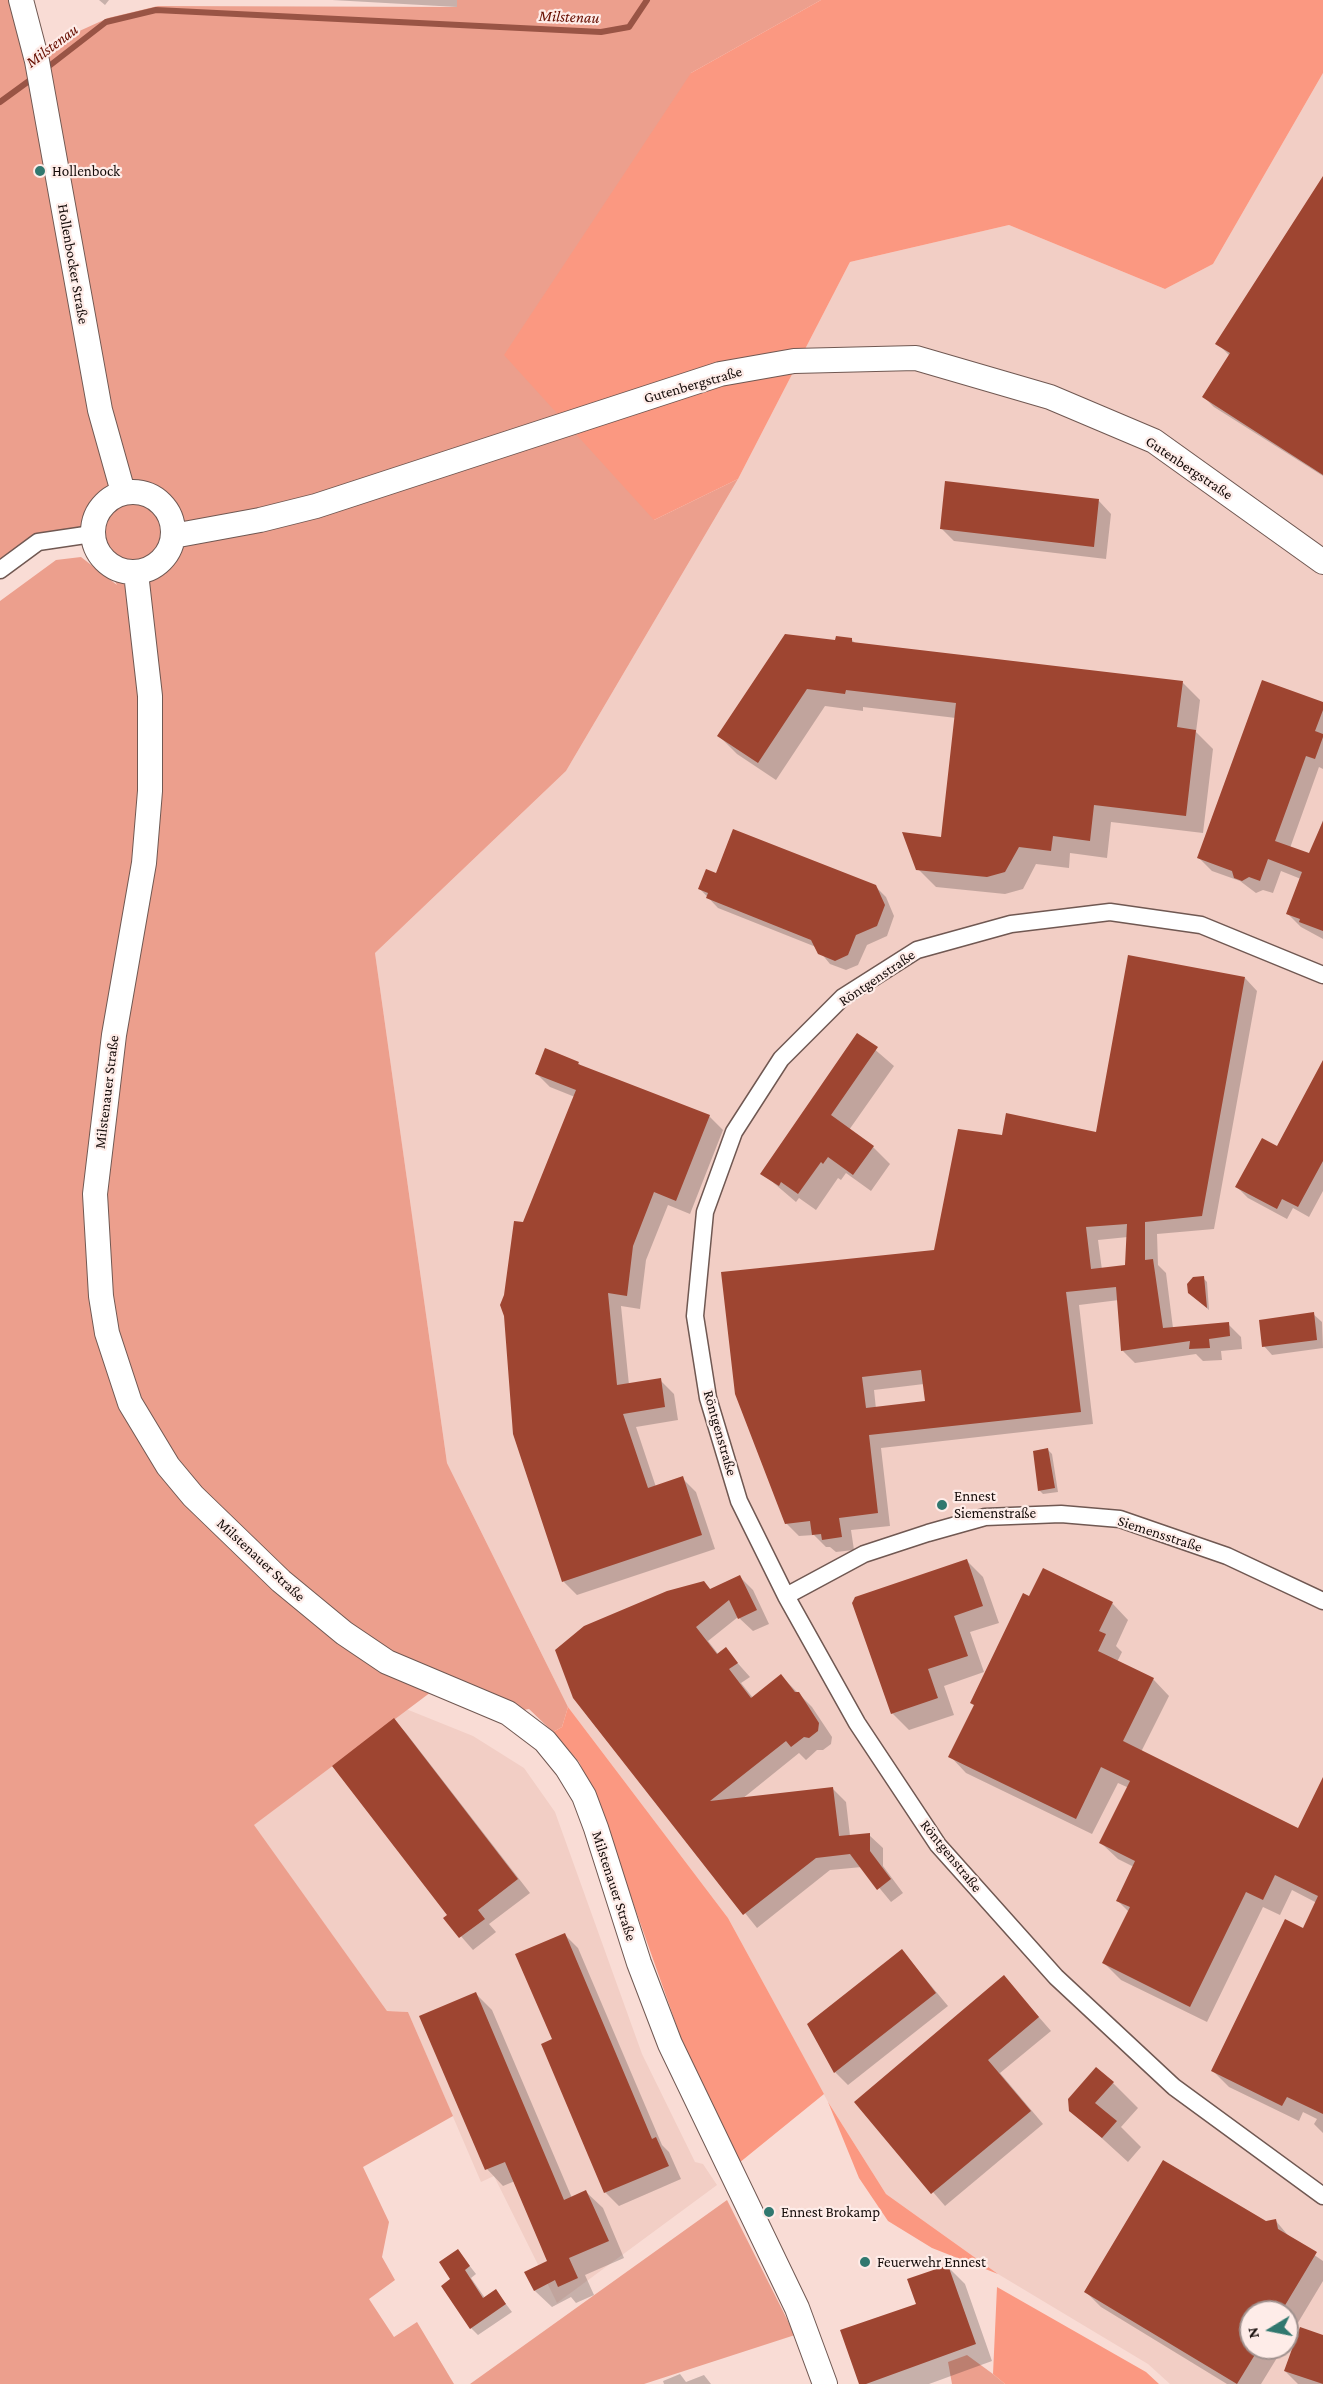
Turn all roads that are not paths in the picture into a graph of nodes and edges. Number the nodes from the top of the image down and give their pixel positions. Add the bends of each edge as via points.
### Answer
1 (21, 0) edge
2 (123, 492) junction
3 (92, 534) junction
4 (173, 536) junction
5 (1323, 562) edge
6 (0, 570) edge
7 (136, 573) junction
8 (1323, 975) edge
9 (786, 1596) junction
10 (1323, 1600) edge
11 (1323, 2196) edge
12 (825, 2384) edge

1 - 2 street, Hollenbocker Straße via 37,61 100,410
2 - 3 street via 100,508
2 - 4 street via 147,494 160,502 170,514
3 - 6 street via 38,542
3 - 7 street via 100,556 110,565
4 - 5 street, Gutenbergstraße via 316,506 720,374 794,361 916,358 1050,397 1154,441
4 - 7 street via 169,551 160,562
7 - 12 street, Milstenauer Straße via 150,696 150,791 144,863 114,1035 95,1194 101,1296 107,1333 126,1392 168,1466 193,1496 281,1581 344,1633 387,1662 508,1713 528,1726 567,1768 588,1807 670,2044 797,2308
8 - 9 street, Röntgenstraße via 1201,926 1110,912 1011,924 917,950 843,997 781,1059 735,1132 705,1212 695,1316 708,1398 740,1501
9 - 10 street, Siemensstraße via 864,1554 928,1533 985,1517 1061,1514 1120,1519 1227,1556
9 - 11 street, Röntgenstraße via 856,1723 938,1845 1048,1968 1174,2087

